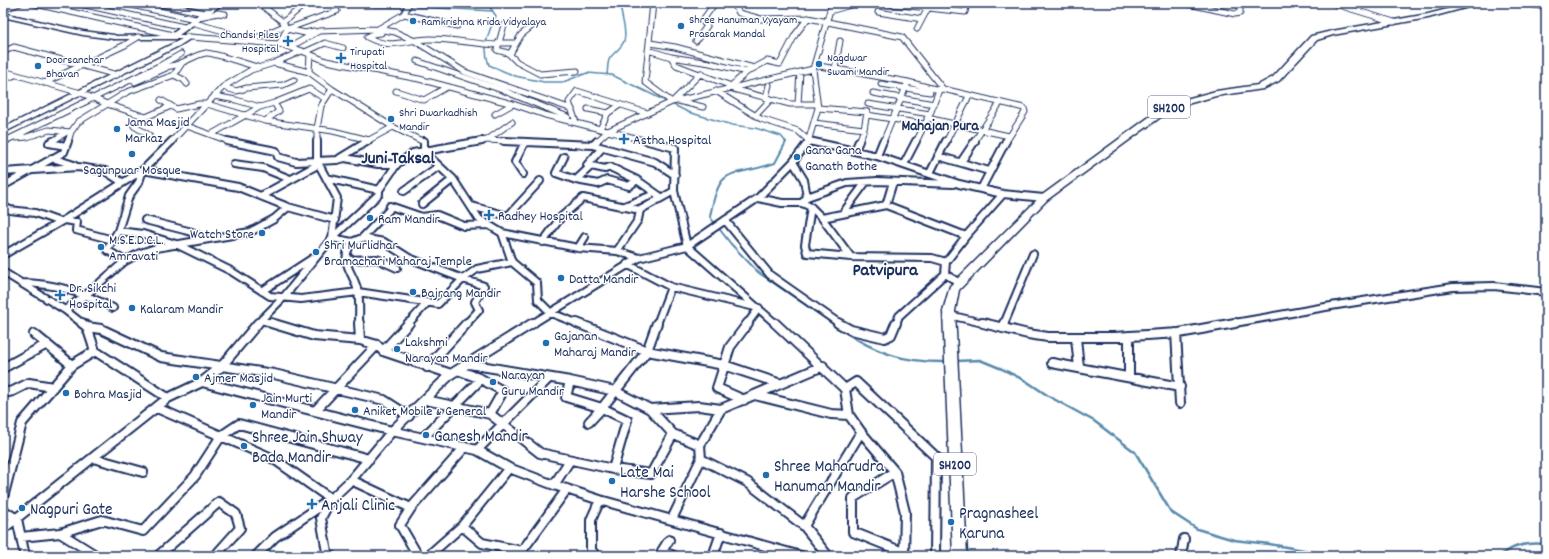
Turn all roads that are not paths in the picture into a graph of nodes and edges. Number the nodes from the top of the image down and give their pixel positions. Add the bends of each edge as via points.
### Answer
1 (20, 3) edge
2 (31, 3) edge
3 (76, 3) edge
4 (128, 3) edge
5 (157, 3) edge
6 (189, 3) edge
7 (221, 3) edge
8 (259, 3) edge
9 (653, 3) edge
10 (715, 3) edge
11 (733, 3) edge
12 (832, 3) edge
13 (876, 3) edge
14 (881, 3) edge
15 (941, 3) edge
16 (968, 3) edge
17 (1184, 3) edge
18 (1240, 3) edge
19 (1332, 3) edge
20 (1479, 3) edge
21 (1523, 3) edge
22 (854, 4) edge
23 (304, 5) dead end
24 (408, 5) edge
25 (1208, 6) edge
26 (1546, 7) edge
27 (211, 8) junction
28 (928, 8) junction
29 (3, 10) edge
30 (939, 10) junction
31 (110, 11) junction
32 (337, 11) dead end
33 (830, 11) junction
34 (878, 12) junction
35 (225, 14) dead end
36 (404, 14) junction
37 (3, 15) edge
38 (197, 18) junction
39 (808, 18) junction
40 (922, 19) junction
41 (3, 20) edge
42 (877, 20) dead end
43 (827, 21) junction
44 (1394, 22) junction
45 (504, 25) dead end
46 (285, 26) junction
47 (457, 26) dead end
48 (532, 26) dead end
49 (184, 27) junction
50 (378, 29) junction
51 (917, 29) dead end
52 (344, 30) junction
53 (202, 31) dead end
54 (320, 31) junction
55 (395, 32) junction
56 (357, 34) dead end
57 (172, 36) junction
58 (114, 37) junction
59 (138, 37) junction
60 (190, 37) junction
61 (237, 40) junction
62 (415, 41) junction
63 (696, 41) dead end
64 (840, 41) dead end
65 (247, 42) junction
66 (516, 43) junction
67 (650, 43) junction
68 (279, 44) junction
69 (496, 44) junction
70 (290, 47) junction
71 (343, 48) dead end
72 (648, 50) junction
73 (3, 52) edge
74 (306, 52) junction
75 (182, 54) dead end
76 (510, 54) junction
77 (671, 57) junction
78 (417, 61) dead end
79 (182, 63) junction
80 (274, 63) junction
81 (81, 65) junction
82 (161, 66) junction
83 (167, 67) junction
84 (814, 67) junction
85 (258, 68) junction
86 (754, 68) junction
87 (835, 69) junction
88 (3, 71) edge
89 (577, 71) dead end
90 (309, 72) junction
91 (748, 72) junction
92 (800, 72) junction
93 (701, 73) junction
94 (15, 75) junction
95 (117, 75) junction
96 (174, 75) junction
97 (3, 80) edge
98 (128, 80) junction
99 (294, 80) dead end
100 (135, 82) junction
101 (44, 83) junction
102 (187, 84) dead end
103 (881, 84) dead end
104 (144, 85) junction
105 (769, 85) dead end
106 (907, 85) junction
107 (223, 86) junction
108 (446, 87) junction
109 (732, 87) junction
110 (332, 88) junction
111 (396, 91) dead end
112 (716, 91) junction
113 (940, 91) junction
114 (81, 93) junction
115 (874, 93) dead end
116 (214, 96) junction
117 (969, 96) junction
118 (92, 98) junction
119 (324, 98) junction
120 (768, 98) junction
121 (901, 98) junction
122 (161, 100) dead end
123 (673, 102) junction
124 (274, 103) junction
125 (1000, 103) junction
126 (107, 104) junction
127 (206, 104) junction
128 (513, 104) junction
129 (798, 104) junction
130 (868, 104) dead end
131 (934, 104) junction
132 (620, 105) junction
133 (171, 106) junction
134 (817, 106) junction
135 (260, 107) junction
136 (704, 107) dead end
137 (898, 108) junction
138 (572, 109) junction
139 (588, 109) dead end
140 (608, 113) junction
141 (647, 113) junction
142 (495, 114) dead end
143 (867, 114) junction
144 (244, 115) junction
145 (756, 115) junction
146 (146, 117) junction
147 (894, 119) junction
148 (927, 119) junction
149 (575, 120) junction
150 (265, 121) junction
151 (512, 122) dead end
152 (814, 123) junction
153 (954, 123) junction
154 (187, 126) junction
155 (393, 127) junction
156 (600, 128) junction
157 (317, 129) junction
158 (864, 129) junction
159 (982, 129) junction
160 (608, 131) junction
161 (3, 132) edge
162 (69, 132) junction
163 (212, 134) junction
164 (149, 135) dead end
165 (1009, 136) junction
166 (13, 138) junction
167 (369, 140) junction
168 (487, 140) junction
169 (809, 141) junction
170 (3, 142) edge
171 (525, 142) junction
172 (66, 146) junction
173 (596, 146) junction
174 (856, 150) junction
175 (424, 152) junction
176 (877, 156) junction
177 (938, 156) junction
178 (564, 157) dead end
179 (52, 158) junction
180 (337, 160) junction
181 (793, 162) junction
182 (961, 162) junction
183 (318, 163) junction
184 (234, 164) dead end
185 (397, 164) junction
186 (904, 164) junction
187 (439, 166) junction
188 (591, 166) junction
189 (78, 167) junction
190 (143, 170) junction
191 (30, 171) junction
192 (989, 171) junction
193 (3, 172) edge
194 (930, 173) junction
195 (523, 174) dead end
196 (675, 175) junction
197 (326, 178) junction
198 (290, 179) junction
199 (453, 179) junction
200 (540, 180) dead end
201 (576, 180) junction
202 (637, 180) junction
203 (122, 182) junction
204 (866, 182) junction
205 (893, 182) junction
206 (959, 184) junction
207 (3, 186) edge
208 (981, 189) junction
209 (379, 190) junction
210 (674, 191) junction
211 (404, 192) dead end
212 (1003, 194) junction
213 (261, 196) junction
214 (650, 196) dead end
215 (661, 197) junction
216 (807, 197) junction
217 (758, 198) junction
218 (1044, 198) junction
219 (802, 203) junction
220 (422, 204) dead end
221 (886, 205) junction
222 (3, 206) edge
223 (471, 206) junction
224 (288, 207) junction
225 (622, 207) junction
226 (811, 207) junction
227 (640, 210) junction
228 (843, 213) junction
229 (822, 218) junction
230 (145, 220) dead end
231 (336, 220) junction
232 (62, 221) junction
233 (723, 221) junction
234 (488, 225) junction
235 (118, 231) junction
236 (502, 232) junction
237 (966, 236) junction
238 (585, 237) dead end
239 (332, 238) junction
240 (362, 238) junction
241 (204, 239) junction
242 (113, 240) junction
243 (352, 242) junction
244 (543, 242) junction
245 (176, 244) junction
246 (687, 246) junction
247 (578, 248) junction
248 (617, 251) junction
249 (319, 253) junction
250 (1033, 254) dead end
251 (3, 255) edge
252 (851, 257) junction
253 (639, 258) junction
254 (346, 260) junction
255 (126, 261) junction
256 (512, 262) junction
257 (946, 262) junction
258 (627, 264) junction
259 (397, 268) dead end
260 (3, 272) edge
261 (945, 274) junction
262 (463, 279) junction
263 (21, 283) junction
264 (960, 283) junction
265 (671, 287) junction
266 (262, 291) junction
267 (358, 292) junction
268 (1546, 292) edge
269 (87, 294) junction
270 (283, 298) junction
271 (428, 302) junction
272 (113, 308) dead end
273 (760, 308) junction
274 (65, 310) junction
275 (551, 313) junction
276 (949, 315) junction
277 (261, 320) junction
278 (87, 327) junction
279 (1002, 328) junction
280 (1176, 333) junction
281 (34, 334) dead end
282 (1129, 336) junction
283 (1076, 338) junction
284 (360, 340) junction
285 (47, 344) junction
286 (377, 345) junction
287 (95, 351) junction
288 (383, 351) junction
289 (647, 351) junction
290 (1052, 363) dead end
291 (469, 364) junction
292 (724, 365) junction
293 (72, 366) junction
294 (823, 366) junction
295 (221, 367) junction
296 (427, 367) junction
297 (3, 368) edge
298 (1079, 368) junction
299 (455, 372) junction
300 (1129, 377) junction
301 (548, 378) junction
302 (481, 379) junction
303 (570, 381) junction
304 (202, 382) junction
305 (781, 384) junction
306 (53, 387) junction
307 (1180, 387) junction
308 (336, 389) junction
309 (845, 389) junction
310 (615, 391) junction
311 (3, 393) edge
312 (755, 395) junction
313 (168, 398) junction
314 (426, 400) junction
315 (744, 400) junction
316 (1180, 403) dead end
317 (454, 406) junction
318 (157, 408) junction
319 (602, 408) junction
320 (650, 409) junction
321 (721, 409) junction
322 (315, 411) junction
323 (490, 414) junction
324 (849, 415) junction
325 (409, 416) junction
326 (589, 422) dead end
327 (503, 424) junction
328 (392, 431) junction
329 (861, 432) junction
330 (673, 434) junction
331 (221, 436) junction
332 (424, 437) junction
333 (700, 445) junction
334 (465, 447) junction
335 (477, 450) junction
336 (93, 458) junction
337 (369, 458) junction
338 (701, 459) junction
339 (570, 460) junction
340 (510, 468) junction
341 (613, 469) junction
342 (143, 472) dead end
343 (895, 472) junction
344 (351, 480) junction
345 (554, 485) junction
346 (566, 489) junction
347 (3, 498) edge
348 (331, 499) junction
349 (600, 500) junction
350 (411, 508) junction
351 (3, 510) edge
352 (17, 519) junction
353 (672, 519) junction
354 (462, 526) junction
355 (804, 526) junction
356 (3, 529) edge
357 (60, 533) junction
358 (721, 533) junction
359 (21, 537) junction
360 (1184, 539) dead end
361 (669, 540) dead end
362 (660, 553) edge
363 (903, 554) edge
364 (25, 556) edge
365 (97, 556) edge
366 (158, 556) edge
367 (215, 556) edge
368 (256, 556) edge
369 (331, 556) edge
370 (418, 556) edge
371 (428, 556) edge
372 (596, 556) edge
373 (674, 556) edge
374 (712, 556) edge
375 (801, 556) edge
376 (828, 556) edge
377 (935, 556) edge
378 (960, 556) edge
379 (1181, 556) edge

1 - 29 street
2 - 57 street
3 - 31 street
4 - 31 street
4 - 38 street
5 - 38 street
6 - 27 street
7 - 27 main road
8 - 46 street
9 - 67 street
10 - 63 street via 702,22 707,26
11 - 39 street via 739,13 761,19
12 - 33 street
13 - 22 street
14 - 28 street
14 - 34 street
15 - 30 street
16 - 30 street via 965,12
17 - 25 street
18 - 25 street via 1238,14
19 - 44 street
20 - 44 main road, SH200
21 - 26 street
22 - 33 street
23 - 46 street
24 - 36 street
27 - 38 main road
28 - 30 street
28 - 40 street
31 - 49 street
32 - 46 street
33 - 43 street
34 - 40 street
34 - 42 street
35 - 38 street
36 - 47 street
36 - 50 street
37 - 58 main road via 83,33
38 - 49 main road
38 - 61 street via 227,32
39 - 43 street
39 - 86 street via 780,64 767,61
40 - 51 street
41 - 58 main road via 82,36 103,39
43 - 84 street
43 - 113 street via 902,37
44 - 218 main road, SH200 via 1314,38 1276,79 1260,87 1216,94 1170,106
45 - 69 street
46 - 54 street via 305,33
46 - 65 street
46 - 68 street
48 - 66 street
49 - 57 main road
50 - 52 street
50 - 55 street
52 - 54 street
52 - 56 street
53 - 60 street
54 - 70 street
55 - 62 street
55 - 62 street via 367,37 377,43 398,45
57 - 59 main road
57 - 60 main road
58 - 59 main road
59 - 81 street
60 - 61 street
60 - 95 main road
61 - 65 street
62 - 69 street
62 - 138 street via 466,72
64 - 87 street
65 - 68 street
66 - 69 street
66 - 76 street
67 - 72 street
67 - 86 street
68 - 70 street
69 - 76 street via 497,50
70 - 74 street
71 - 74 street via 325,43
72 - 77 street
72 - 123 street via 645,82
73 - 81 street via 14,47
74 - 80 street
74 - 90 street
74 - 108 street via 326,61 419,79
75 - 82 street
76 - 89 street via 517,62 540,74
77 - 91 street
77 - 93 street via 676,65
78 - 149 street via 502,90
79 - 83 street
79 - 85 street via 207,53
79 - 96 street
80 - 85 street
80 - 90 street
81 - 95 street
81 - 101 street
82 - 83 street
82 - 98 street
83 - 100 street
84 - 87 street
84 - 92 street
84 - 134 street
85 - 107 street
86 - 91 street
87 - 106 street
88 - 94 street
90 - 110 street
91 - 109 street
92 - 109 street
92 - 129 street
93 - 109 street
93 - 123 street
94 - 97 street
94 - 101 street
95 - 114 main road
96 - 102 street
96 - 104 street
98 - 100 street
98 - 118 street
99 - 107 street via 283,85 236,91
100 - 104 street
101 - 114 street
103 - 106 street
104 - 126 street
105 - 120 street
106 - 113 street
106 - 121 street
107 - 116 street
108 - 111 street via 424,100
108 - 128 street
109 - 112 street
109 - 120 street
110 - 119 street
110 - 155 street
112 - 123 street
112 - 145 street
113 - 117 street
113 - 131 street
114 - 118 street
114 - 161 main road
115 - 121 street
116 - 127 street
116 - 135 street
117 - 125 street
117 - 153 street
118 - 126 street
118 - 166 street
119 - 124 street via 309,89
119 - 157 street
120 - 129 street
120 - 145 street
121 - 131 street
121 - 137 street
122 - 133 street
123 - 136 street
123 - 141 street
124 - 135 street
124 - 150 street via 279,111
125 - 159 street
125 - 165 street via 1022,107 1025,110
126 - 146 street
126 - 162 street via 78,122
127 - 133 street via 176,109
127 - 144 street
127 - 154 street
128 - 142 street
128 - 149 street via 545,116
129 - 134 street
130 - 137 street
131 - 148 street
132 - 138 street via 577,91 569,102
132 - 140 street
132 - 141 street
133 - 146 street
134 - 143 street
134 - 152 street
135 - 144 street
137 - 147 street
137 - 148 street
138 - 149 street
139 - 140 street
140 - 156 street
141 - 160 street
143 - 147 street
143 - 158 street
144 - 150 street
144 - 163 street
145 - 169 street via 798,132
146 - 164 street via 134,126
147 - 148 street
147 - 176 street
148 - 153 street
148 - 186 street
149 - 156 street
150 - 157 street
151 - 168 street
152 - 158 street
152 - 169 street
153 - 159 street
153 - 177 street
154 - 163 street
154 - 190 street
155 - 167 street
155 - 175 street via 424,141
156 - 160 street
157 - 167 street
157 - 183 street
158 - 174 street
159 - 165 street
159 - 182 street
160 - 173 street
160 - 196 street via 675,148
162 - 166 street via 49,130 27,137
162 - 172 street
162 - 172 street via 49,143
163 - 183 street via 227,141 276,151 278,157 296,162
165 - 192 street
166 - 170 street
167 - 180 street
168 - 171 street
168 - 175 street
169 - 174 street
169 - 181 street
171 - 173 street
171 - 195 street via 515,162
172 - 179 street via 64,152
173 - 188 street via 601,149 588,165
173 - 196 street via 655,162
174 - 176 street
175 - 185 street via 412,154
175 - 187 street
176 - 186 street
177 - 182 street
177 - 194 street
178 - 201 street via 556,172
179 - 189 street
179 - 191 street
180 - 183 street
180 - 185 street via 345,158 378,164
181 - 216 street via 804,180
181 - 217 street
182 - 192 street
183 - 197 street
183 - 198 street
184 - 198 street via 248,165
185 - 209 street
186 - 194 street
187 - 199 street
187 - 211 street
188 - 201 street
188 - 202 street via 604,169 610,167
189 - 191 street
189 - 203 street via 105,171
190 - 203 street
190 - 213 street via 238,187
190 - 235 street via 139,182 129,196
191 - 193 street
191 - 207 street
192 - 208 street
194 - 206 street
196 - 210 street
197 - 209 street
197 - 231 street via 337,198
198 - 213 street
199 - 220 street
199 - 223 street
200 - 223 street via 508,216
201 - 202 street via 598,184 607,180 629,186
202 - 215 street
203 - 232 street
204 - 205 street
204 - 216 street via 847,182
204 - 228 street
205 - 206 street
205 - 221 street
206 - 208 street
208 - 212 street
209 - 239 street via 379,194
210 - 215 street
210 - 246 street
212 - 218 street
212 - 237 street
213 - 224 street
214 - 225 street
215 - 227 street
216 - 219 street
217 - 219 street via 782,203
217 - 233 street
218 - 264 main road, SH200
219 - 226 street
221 - 228 street
221 - 237 street
222 - 232 street via 10,210 35,213
223 - 234 street via 479,220
224 - 231 street
224 - 241 street via 274,220 250,232
225 - 227 street
225 - 244 street via 583,198 561,217
226 - 229 street
226 - 252 street via 805,245 807,253
227 - 248 street via 638,220
228 - 229 street
229 - 252 street
230 - 241 street via 192,232
231 - 239 street
232 - 242 street via 77,222 76,230
232 - 251 street
233 - 246 street
233 - 261 street via 770,275 783,286 841,325 872,335 888,337 899,316
234 - 236 street
234 - 240 street via 464,226 437,215 422,217 390,206
235 - 242 street
235 - 245 street via 143,234
236 - 244 street
236 - 256 street
237 - 257 street
238 - 247 street
239 - 243 street
239 - 249 street
240 - 243 street
240 - 262 street via 384,242 409,258
241 - 245 street
242 - 255 street via 107,250
243 - 254 street via 346,252
244 - 247 street
245 - 255 street via 140,254
245 - 266 street via 231,271
246 - 253 street
246 - 273 street
247 - 248 street
248 - 253 street
249 - 266 street
249 - 270 street
250 - 279 street
252 - 257 street via 932,258
253 - 258 street
254 - 259 street via 377,260
254 - 267 street
255 - 269 street
256 - 262 street via 477,269
256 - 275 street via 537,283 538,300
257 - 261 street
258 - 265 street
258 - 275 street
260 - 263 street
261 - 264 street
262 - 271 street via 438,304
262 - 296 street via 484,286 475,302 479,310
263 - 269 street via 47,284
263 - 274 street
264 - 276 main road, SH200 via 954,289
265 - 273 street
265 - 289 street
266 - 270 street via 270,296
267 - 270 street via 301,299
267 - 271 street
267 - 284 street
268 - 280 street via 1494,286 1454,287 1344,303
269 - 272 street
269 - 274 street
270 - 277 street
271 - 288 street
273 - 292 street via 730,347
273 - 294 street
274 - 278 street
275 - 289 street
275 - 291 street
276 - 279 street
276 - 378 main road, SH200
277 - 284 street via 314,336
277 - 295 street
278 - 287 street
278 - 295 street via 101,329 161,357
279 - 283 street via 1028,334
280 - 282 street
280 - 307 street
281 - 285 street
282 - 283 street
282 - 300 street
283 - 298 street
284 - 286 street
285 - 293 street
285 - 297 street
286 - 288 street
286 - 308 street
287 - 293 street
287 - 313 street
288 - 296 street
289 - 292 street
289 - 310 street
290 - 298 street
291 - 299 street
291 - 301 street
292 - 305 street
292 - 315 street via 717,388
293 - 306 street
294 - 305 street
294 - 309 street
295 - 304 street
295 - 308 street via 274,374
296 - 299 street
298 - 300 street
299 - 302 street
299 - 314 street
300 - 307 street
301 - 303 street
301 - 327 street
302 - 317 street
302 - 323 street via 503,391
303 - 310 street
303 - 319 street via 566,397
304 - 313 street
304 - 322 street
305 - 312 street
306 - 311 street via 28,383
306 - 347 street via 22,424
307 - 316 street
308 - 322 street
308 - 325 street via 384,400
309 - 324 street
309 - 377 street via 856,382 936,457
310 - 319 street
310 - 320 street
312 - 315 street
312 - 324 street via 831,414
313 - 318 street
314 - 317 street
314 - 325 street
315 - 321 street
317 - 323 street
317 - 332 street
318 - 331 street
318 - 336 street
319 - 326 street
319 - 341 street via 627,420
320 - 321 street via 699,406
320 - 330 street
321 - 333 street
322 - 328 street
323 - 327 street
324 - 329 street
325 - 328 street
327 - 335 street
327 - 339 street via 540,453
328 - 332 street
328 - 337 street
329 - 343 street
329 - 355 street
330 - 333 street
330 - 341 street via 652,474
331 - 337 street via 239,424
331 - 348 street via 274,459
331 - 357 street via 195,476 143,531 102,520
332 - 334 street
333 - 338 street
334 - 335 street
334 - 350 street
335 - 340 street
336 - 342 street
336 - 352 street
337 - 344 street
338 - 353 street
338 - 355 street via 747,482
339 - 341 street
339 - 345 street
340 - 345 street
340 - 354 street
343 - 363 street via 905,512
343 - 363 street via 853,498 853,532
344 - 348 street
344 - 350 street
345 - 346 street
346 - 349 street
346 - 354 street via 522,551 482,543
348 - 368 street via 275,537
348 - 369 street via 321,518 327,552
349 - 353 street
349 - 372 street via 591,520 591,550
350 - 370 street via 400,525
351 - 352 street
352 - 356 street
352 - 359 street
353 - 358 street
354 - 371 street
355 - 376 street
357 - 359 street
357 - 365 street
358 - 374 street
358 - 375 street
359 - 364 street
360 - 379 street
361 - 362 street
362 - 373 street
366 - 367 street via 219,502 236,514 240,528

